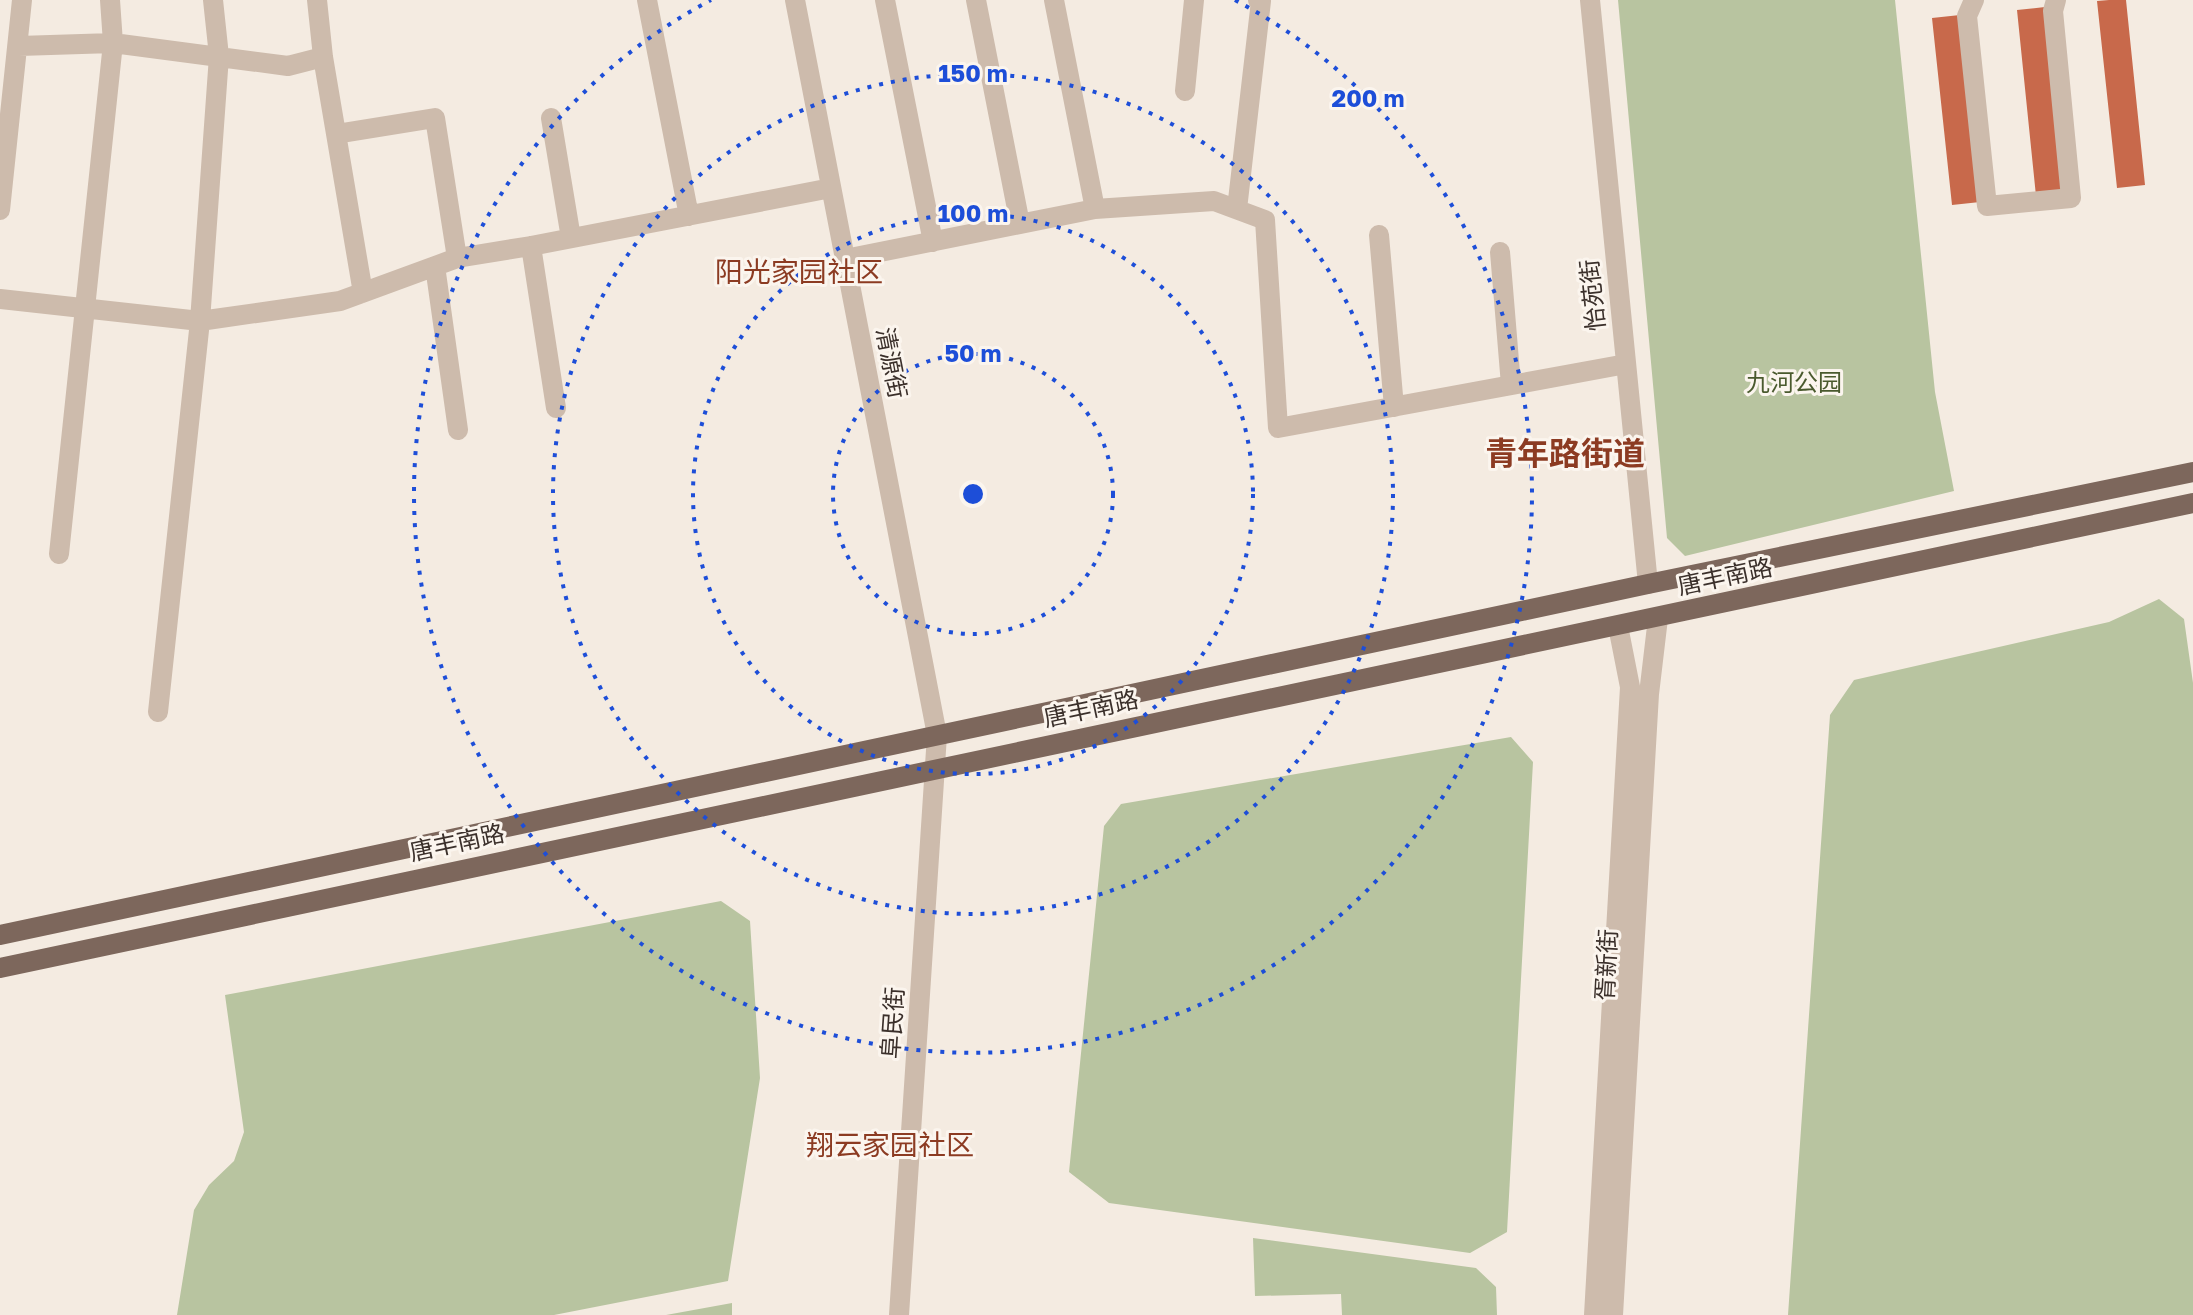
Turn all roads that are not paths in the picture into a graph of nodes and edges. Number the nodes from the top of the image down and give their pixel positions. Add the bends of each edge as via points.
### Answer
1 (22, 0) edge
2 (110, 0) edge
3 (213, 0) edge
4 (317, 0) edge
5 (647, 0) edge
6 (795, 0) edge
7 (885, 0) edge
8 (976, 0) edge
9 (1054, 0) edge
10 (1194, 0) edge
11 (1258, 0) edge
12 (1590, 0) edge
13 (1974, 0) edge
14 (2056, 0) edge
15 (113, 43) junction
16 (19, 46) junction
17 (219, 56) junction
18 (323, 57) junction
19 (1185, 91) dead end
20 (551, 118) dead end
21 (336, 134) junction
22 (831, 188) junction
23 (1095, 209) junction
24 (1237, 209) junction
25 (0, 210) edge
26 (689, 216) junction
27 (1020, 224) junction
28 (1379, 235) dead end
29 (571, 238) junction
30 (933, 242) junction
31 (531, 246) junction
32 (1500, 252) dead end
33 (457, 258) junction
34 (845, 259) junction
35 (435, 266) junction
36 (363, 293) junction
37 (0, 299) edge
38 (85, 309) junction
39 (200, 321) junction
40 (1626, 364) junction
41 (1511, 385) junction
42 (1394, 407) junction
43 (556, 408) dead end
44 (458, 430) dead end
45 (2193, 472) edge
46 (2193, 503) edge
47 (59, 554) dead end
48 (1648, 584) junction
49 (1658, 618) junction
50 (1618, 626) junction
51 (158, 712) dead end
52 (937, 735) junction
53 (937, 768) junction
54 (0, 935) edge
55 (0, 968) edge
56 (899, 1315) edge
57 (1594, 1315) edge
58 (1613, 1315) edge

1 - 16 street
2 - 15 street
3 - 17 street
4 - 18 street
5 - 26 street
6 - 22 street, 清源街
7 - 30 street
8 - 27 street
9 - 23 street
10 - 19 street
11 - 24 street
12 - 40 street, 怡苑街
13 - 14 street via 1967,16 1987,206 2071,198
15 - 16 street
15 - 17 street
15 - 38 street
16 - 25 street
17 - 18 street via 288,66
17 - 39 street
18 - 21 street
20 - 29 street
21 - 33 street via 435,118
21 - 36 street
22 - 26 street
22 - 34 street, 清源街
23 - 24 street via 1214,201
23 - 27 street
24 - 42 street via 1265,220 1278,428
26 - 29 street
27 - 30 street
28 - 42 street
29 - 31 street
30 - 34 street
31 - 33 street
31 - 43 street
32 - 41 street
33 - 35 street
34 - 52 street, 清源街
35 - 36 street
35 - 44 street
36 - 39 street
37 - 38 street
38 - 39 street
38 - 47 street
39 - 51 street
40 - 41 street
40 - 48 street, 怡苑街
41 - 42 street
45 - 48 main road, 唐丰南路
46 - 49 main road, 唐丰南路
48 - 52 main road, 唐丰南路
49 - 50 main road, 唐丰南路
49 - 58 street, 胥新街 via 1649,694
50 - 53 main road, 唐丰南路
50 - 57 street, 胥新街 via 1630,687
52 - 53 street, 阜民街
52 - 54 main road, 唐丰南路
53 - 55 main road, 唐丰南路
53 - 56 street, 阜民街

